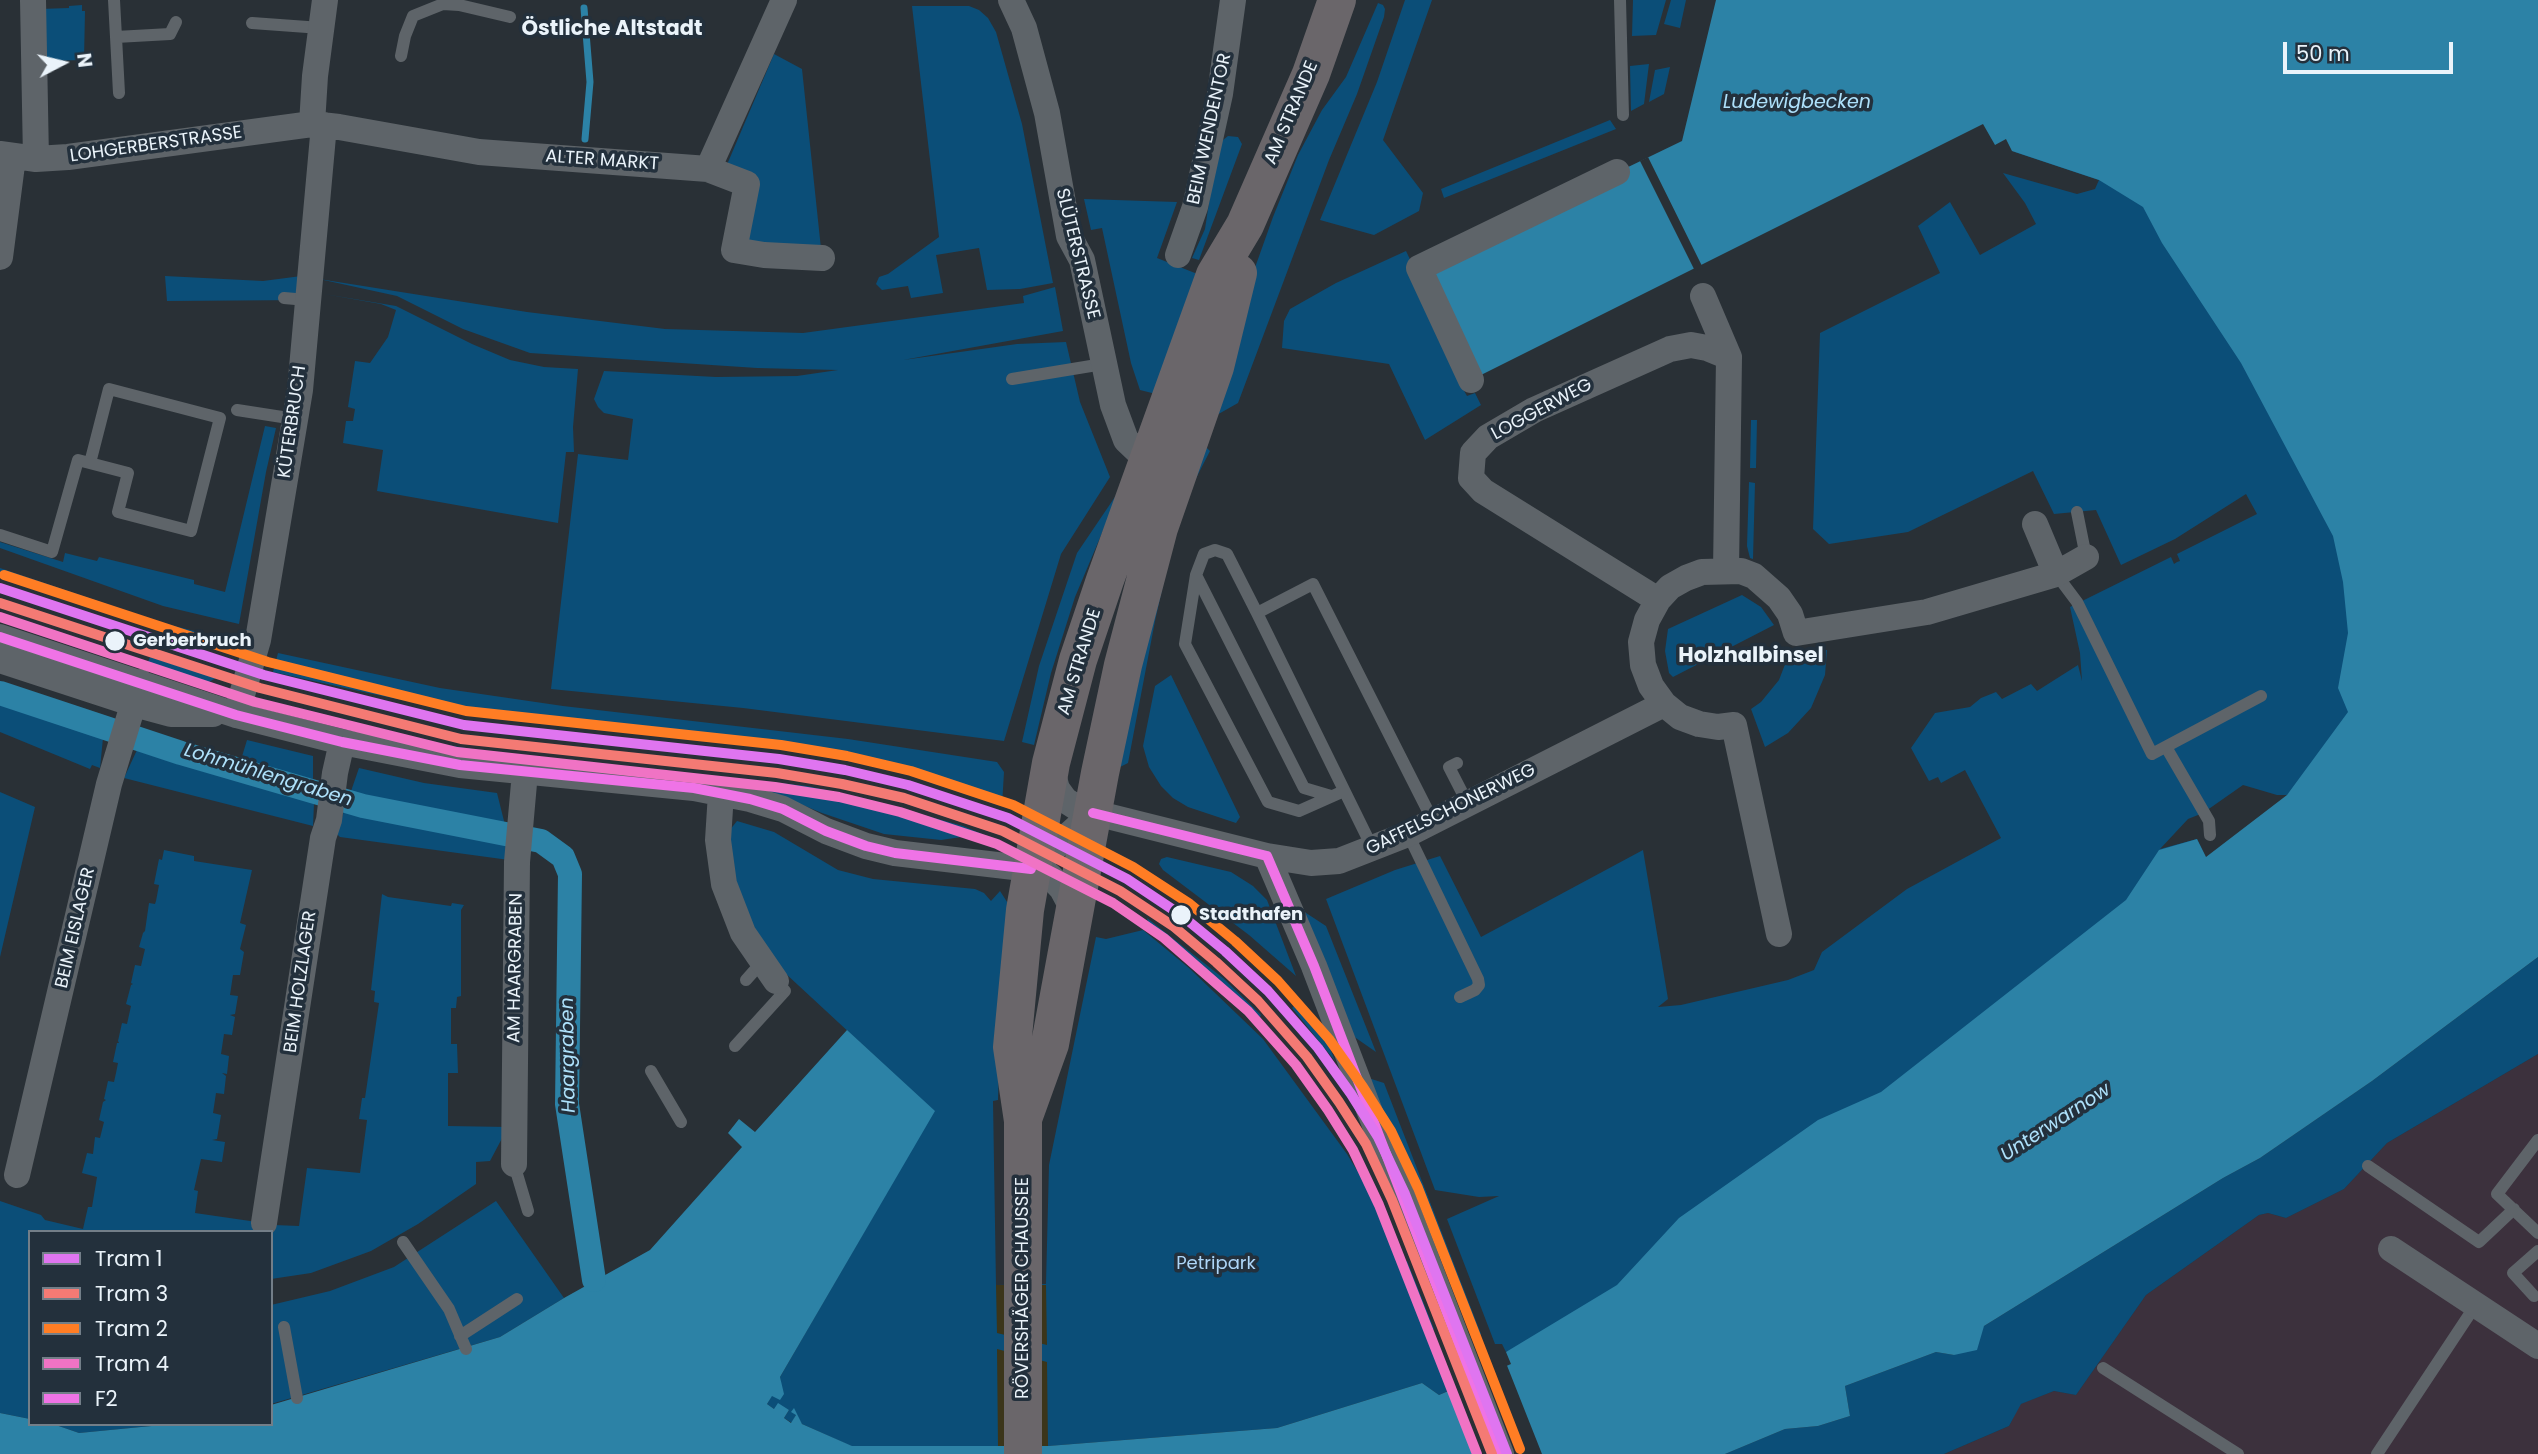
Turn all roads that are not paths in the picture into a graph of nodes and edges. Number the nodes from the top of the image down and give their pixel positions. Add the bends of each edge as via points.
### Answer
1 (33, 0) edge
2 (114, 0) edge
3 (325, 0) edge
4 (784, 0) edge
5 (1011, 0) edge
6 (1233, 0) edge
7 (1337, 0) edge
8 (1620, 0) edge
9 (510, 17) dead end
10 (176, 22) dead end
11 (252, 23) dead end
12 (321, 29) junction
13 (116, 37) junction
14 (401, 56) dead end
15 (119, 93) dead end
16 (1623, 115) dead end
17 (318, 125) junction
18 (16, 157) edge
19 (708, 169) junction
20 (1617, 172) dead end
21 (1245, 225) junction
22 (1178, 255) dead end
23 (0, 257) edge
24 (822, 258) dead end
25 (1703, 296) dead end
26 (1729, 357) junction
27 (1102, 364) junction
28 (1012, 379) dead end
29 (1471, 380) dead end
30 (237, 410) dead end
31 (295, 419) junction
32 (1147, 460) junction
33 (90, 463) junction
34 (2077, 512) dead end
35 (2035, 524) dead end
36 (1160, 528) junction
37 (0, 536) edge
38 (2086, 557) joint
39 (1726, 570) junction
40 (2056, 574) junction
41 (1196, 575) junction
42 (1658, 600) junction
43 (1257, 613) junction
44 (0, 637) edge
45 (0, 660) edge
46 (2261, 696) dead end
47 (134, 703) junction
48 (1664, 704) junction
49 (236, 715) junction
50 (342, 742) junction
51 (2166, 747) junction
52 (1051, 763) junction
53 (1457, 763) dead end
54 (525, 772) junction
55 (1344, 791) junction
56 (721, 793) junction
57 (1331, 796) junction
58 (1468, 804) junction
59 (1093, 813) junction
60 (1433, 821) junction
61 (1408, 834) junction
62 (2210, 835) dead end
63 (1373, 849) junction
64 (1267, 856) junction
65 (1031, 869) junction
66 (1072, 928) junction
67 (1779, 934) dead end
68 (761, 974) joint
69 (1460, 998) dead end
70 (735, 1046) dead end
71 (651, 1071) dead end
72 (1023, 1121) junction
73 (681, 1122) dead end
74 (2538, 1140) edge
75 (514, 1164) joint
76 (2368, 1166) dead end
77 (17, 1175) dead end
78 (2514, 1209) junction
79 (528, 1211) dead end
80 (264, 1223) dead end
81 (2538, 1233) edge
82 (403, 1242) dead end
83 (2391, 1249) dead end
84 (2538, 1251) edge
85 (2534, 1296) dead end
86 (517, 1299) dead end
87 (2475, 1306) junction
88 (284, 1327) dead end
89 (460, 1336) junction
90 (2538, 1346) edge
91 (466, 1349) dead end
92 (2103, 1368) dead end
93 (297, 1398) dead end
94 (1023, 1454) edge
95 (1501, 1454) edge
96 (2238, 1454) edge
97 (2377, 1454) edge

1 - 18 street
2 - 13 lane
3 - 12 street, KÜTERBRUCH
4 - 19 street
5 - 27 street, SLÜTERSTRASSE via 1024,28 1046,113 1069,236 1082,260
6 - 22 street, BEIM WENDENTOR via 1220,94 1195,207
7 - 21 main road, AM STRANDE via 1311,74
8 - 16 lane
9 - 14 lane via 443,4 413,16
10 - 13 lane via 170,34
11 - 12 lane
12 - 17 street, KÜTERBRUCH
13 - 15 lane
17 - 18 street, LOHGERBERSTRASSE via 122,142 68,158
17 - 19 street, ALTER MARKT via 479,152
17 - 31 street, KÜTERBRUCH via 295,299 300,390
18 - 23 street
19 - 24 street, ALTER MARKT via 747,184 734,250
20 - 29 street via 1419,268
21 - 32 main road, AM STRANDE via 1215,275
21 - 36 main road, AM STRANDE via 1236,285 1215,367
25 - 26 street
26 - 39 street
26 - 42 street, LOGGERWEG via 1691,345 1670,349 1534,410 1488,437 1473,453 1471,478 1483,491
27 - 28 lane
27 - 32 street, SLÜTERSTRASSE via 1126,440
30 - 31 lane
31 - 49 street, KÜTERBRUCH via 277,579
32 - 36 main road, AM STRANDE
32 - 52 main road, AM STRANDE via 1078,660
33 - 33 lane via 128,473 118,512 191,531 220,418 109,388
33 - 37 lane via 78,460 52,552
34 - 38 lane
35 - 40 street
36 - 59 main road, AM STRANDE via 1123,665
38 - 40 street
39 - 40 street via 1741,571 1765,585 1790,614 1796,633 1927,612
39 - 42 street via 1686,578
40 - 51 lane via 2077,602 2152,754
41 - 43 lane via 1204,554 1215,550 1227,554
41 - 57 lane via 1304,788
41 - 57 lane via 1185,644 1268,802 1299,811
42 - 48 street via 1641,642 1643,665
43 - 55 lane
43 - 60 lane via 1313,584
44 - 47 street
45 - 47 street
46 - 51 lane
47 - 49 street
47 - 77 street, BEIM EISLAGER via 112,776
48 - 58 street, GAFFELSCHONERWEG
48 - 67 street via 1699,724 1734,724
49 - 50 street
50 - 54 street via 460,765
50 - 80 street, BEIM HOLZLAGER
51 - 62 lane via 2209,821
52 - 59 street, GAFFELSCHONERWEG via 1057,789 1065,800
52 - 65 main road, AM STRANDE
53 - 58 lane via 1449,767
54 - 56 street
54 - 75 street, AM HAARGRABEN via 517,862
55 - 57 lane
55 - 63 lane
56 - 65 street via 783,809 866,846
56 - 68 street via 718,839 724,884
58 - 60 street, GAFFELSCHONERWEG
59 - 64 street, GAFFELSCHONERWEG
59 - 65 street
59 - 66 main road, AM STRANDE
60 - 61 street, GAFFELSCHONERWEG
61 - 63 street, GAFFELSCHONERWEG
61 - 69 lane via 1478,979 1475,990
63 - 64 street, GAFFELSCHONERWEG via 1339,861 1311,863
64 - 95 street via 1314,966
65 - 66 street, RÖVERSHÄGER CHAUSSEE via 1049,875 1062,889 1070,904
65 - 72 main road, RÖVERSHÄGER CHAUSSEE via 1012,1047
66 - 72 main road, RÖVERSHÄGER CHAUSSEE via 1050,1044
68 - 70 lane via 785,991
71 - 73 lane
72 - 94 main road, RÖVERSHÄGER CHAUSSEE
74 - 78 lane via 2497,1194
75 - 79 lane
76 - 78 lane via 2479,1242
78 - 81 lane
82 - 89 lane via 449,1309
83 - 87 street
84 - 85 lane via 2513,1273
86 - 89 lane
87 - 90 street
87 - 97 lane
88 - 93 lane
89 - 91 lane
92 - 96 lane

